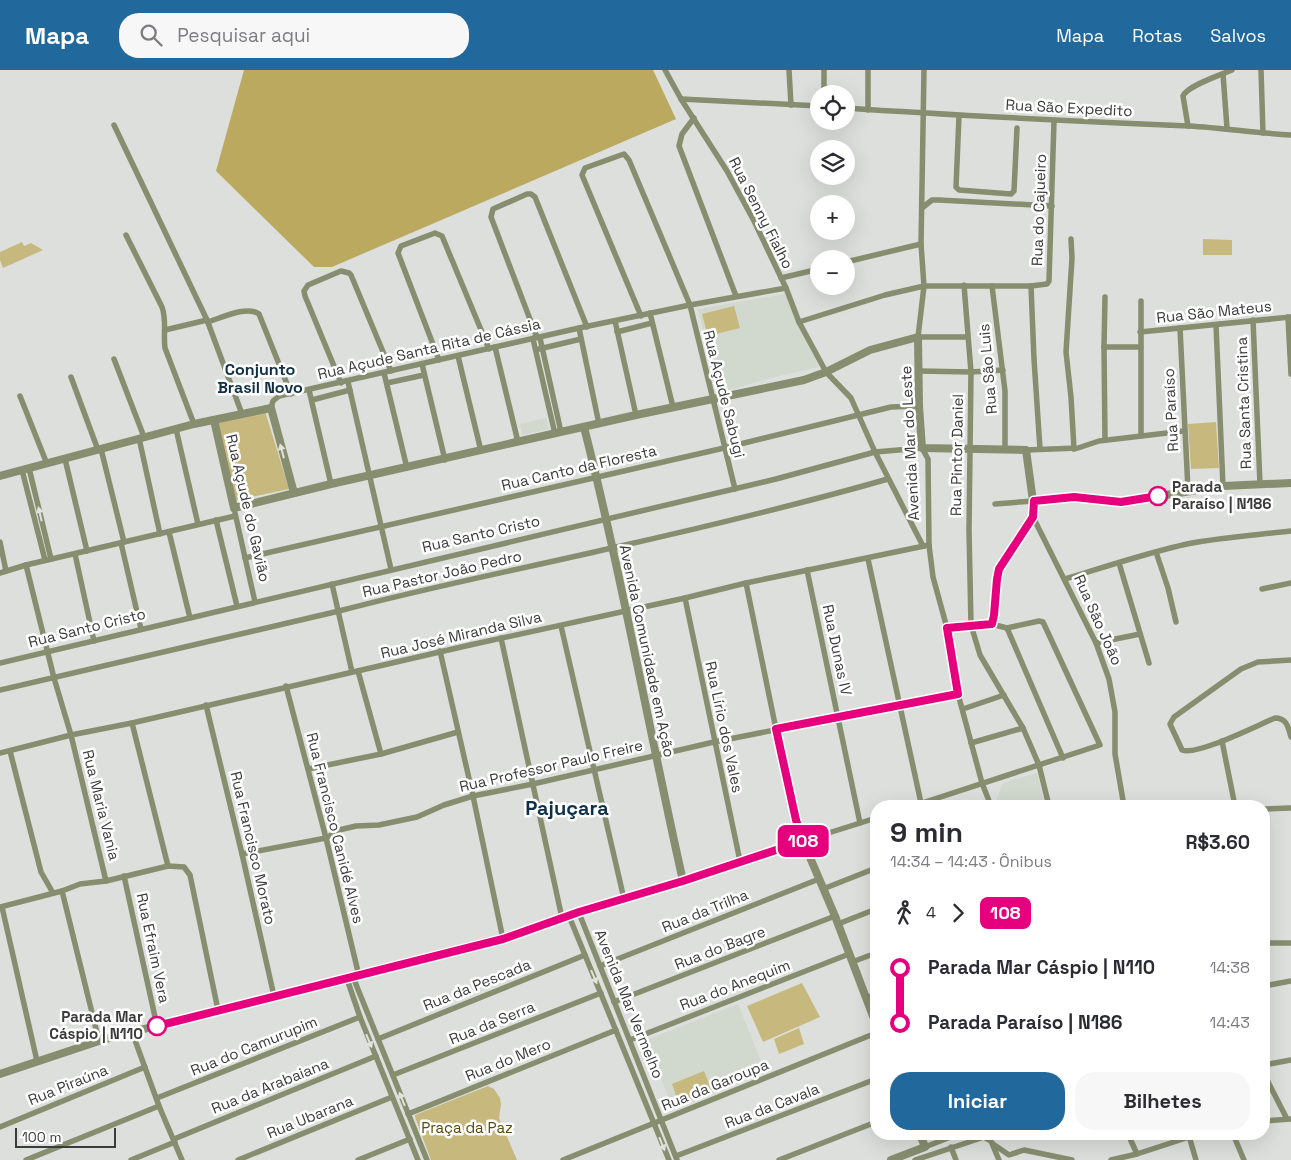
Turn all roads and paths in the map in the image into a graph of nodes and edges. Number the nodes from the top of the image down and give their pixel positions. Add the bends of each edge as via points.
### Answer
1 (664, 70) edge
2 (789, 70) edge
3 (824, 70) edge
4 (868, 70) edge
5 (924, 70) edge
6 (1232, 70) edge
7 (1261, 70) edge
8 (1223, 74) junction
9 (824, 85) edge
10 (681, 99) junction
11 (791, 105) junction
12 (810, 106) edge
13 (855, 109) edge
14 (868, 110) junction
15 (923, 114) junction
16 (959, 116) junction
17 (694, 118) junction
18 (1054, 121) junction
19 (114, 125) dead end
20 (1188, 126) junction
21 (1017, 128) dead end
22 (1227, 128) junction
23 (1263, 133) junction
24 (1291, 135) edge
25 (1052, 206) junction
26 (922, 208) junction
27 (126, 235) dead end
28 (1071, 239) dead end
29 (921, 244) junction
30 (855, 260) edge
31 (810, 271) edge
32 (781, 278) junction
33 (964, 285) junction
34 (924, 286) junction
35 (992, 286) junction
36 (1031, 286) junction
37 (786, 288) junction
38 (736, 296) junction
39 (1105, 297) dead end
40 (1141, 301) dead end
41 (690, 305) junction
42 (650, 313) junction
43 (641, 316) junction
44 (1290, 317) edge
45 (1253, 320) junction
46 (208, 321) junction
47 (615, 321) junction
48 (799, 322) junction
49 (652, 323) junction
50 (1216, 325) junction
51 (588, 327) junction
52 (579, 328) junction
53 (1180, 328) junction
54 (165, 330) junction
55 (617, 332) junction
56 (1140, 332) junction
57 (536, 337) junction
58 (918, 337) junction
59 (967, 337) junction
60 (581, 339) junction
61 (1104, 347) junction
62 (1140, 347) junction
63 (492, 348) junction
64 (539, 349) junction
65 (458, 356) junction
66 (114, 359) dead end
67 (439, 360) junction
68 (422, 364) junction
69 (1003, 370) junction
70 (391, 371) junction
71 (919, 371) junction
72 (826, 372) junction
73 (971, 372) junction
74 (384, 373) junction
75 (1291, 374) edge
76 (424, 375) junction
77 (70, 377) dead end
78 (345, 382) junction
79 (387, 383) junction
80 (309, 390) junction
81 (350, 390) junction
82 (291, 394) junction
83 (20, 396) dead end
84 (713, 399) junction
85 (312, 400) junction
86 (918, 406) junction
87 (673, 407) junction
88 (270, 408) junction
89 (242, 414) junction
90 (636, 415) junction
91 (858, 415) junction
92 (214, 420) junction
93 (194, 424) junction
94 (599, 424) junction
95 (584, 428) junction
96 (176, 429) junction
97 (1184, 431) junction
98 (558, 433) junction
99 (1141, 436) junction
100 (142, 438) junction
101 (1106, 440) junction
102 (518, 442) junction
103 (724, 448) junction
104 (922, 448) junction
105 (1074, 449) junction
106 (99, 450) junction
107 (970, 450) junction
108 (1005, 450) junction
109 (1026, 450) junction
110 (1040, 450) junction
111 (481, 451) junction
112 (874, 452) junction
113 (65, 460) junction
114 (444, 460) junction
115 (47, 464) junction
116 (407, 468) junction
117 (26, 469) junction
118 (0, 476) edge
119 (369, 476) junction
120 (596, 476) junction
121 (888, 479) junction
122 (1291, 483) edge
123 (331, 484) junction
124 (1260, 484) junction
125 (1223, 486) junction
126 (735, 489) junction
127 (1188, 490) junction
128 (294, 493) junction
129 (1034, 501) junction
130 (995, 504) dead end
131 (234, 512) junction
132 (1033, 517) junction
133 (216, 520) junction
134 (605, 520) junction
135 (198, 524) junction
136 (381, 526) junction
137 (1291, 531) edge
138 (169, 532) junction
139 (160, 534) junction
140 (0, 542) edge
141 (123, 543) junction
142 (926, 546) junction
143 (612, 548) junction
144 (87, 551) junction
145 (1156, 552) junction
146 (75, 554) junction
147 (245, 558) junction
148 (868, 559) junction
149 (48, 560) junction
150 (1119, 563) junction
151 (26, 565) junction
152 (391, 569) junction
153 (807, 570) junction
154 (3, 572) edge
155 (1065, 579) junction
156 (746, 583) junction
157 (1291, 583) edge
158 (332, 584) junction
159 (1262, 589) dead end
160 (685, 598) junction
161 (255, 602) junction
162 (237, 606) junction
163 (625, 610) junction
164 (339, 611) junction
165 (190, 618) junction
166 (1176, 622) dead end
167 (992, 624) junction
168 (971, 625) junction
169 (561, 626) junction
170 (947, 628) junction
171 (1006, 628) junction
172 (141, 629) junction
173 (1140, 634) junction
174 (501, 638) junction
175 (94, 641) junction
176 (1096, 643) junction
177 (440, 651) junction
178 (48, 652) junction
179 (1291, 660) edge
180 (0, 661) edge
181 (1149, 663) dead end
182 (356, 671) junction
183 (54, 678) junction
184 (286, 686) junction
185 (0, 690) edge
186 (958, 694) junction
187 (1004, 695) junction
188 (899, 704) junction
189 (206, 705) junction
190 (963, 709) junction
191 (839, 716) junction
192 (1289, 722) edge
193 (132, 723) junction
194 (1023, 728) junction
195 (776, 729) junction
196 (458, 732) junction
197 (71, 735) junction
198 (1291, 736) edge
199 (1222, 741) junction
200 (714, 742) junction
201 (971, 743) junction
202 (10, 751) junction
203 (0, 753) edge
204 (381, 754) junction
205 (655, 755) junction
206 (1062, 758) junction
207 (1039, 765) junction
208 (308, 769) junction
209 (593, 769) junction
210 (533, 784) junction
211 (982, 784) junction
212 (473, 796) junction
213 (920, 800) edge
214 (933, 800) edge
215 (989, 800) edge
216 (1048, 800) edge
217 (1123, 800) edge
218 (1234, 800) edge
219 (1291, 808) edge
220 (1270, 809) edge
221 (870, 820) edge
222 (860, 823) junction
223 (326, 838) junction
224 (803, 841) junction
225 (242, 854) junction
226 (740, 861) junction
227 (168, 866) junction
228 (870, 870) edge
229 (124, 876) junction
230 (819, 879) junction
231 (106, 881) junction
232 (683, 881) junction
233 (823, 889) junction
234 (62, 892) junction
235 (53, 893) junction
236 (624, 899) junction
237 (1, 907) edge
238 (870, 911) edge
239 (579, 912) junction
240 (566, 917) junction
241 (836, 920) junction
242 (503, 939) junction
243 (1291, 942) edge
244 (1270, 943) edge
245 (870, 954) edge
246 (585, 955) junction
247 (851, 958) junction
248 (600, 966) junction
249 (353, 977) junction
250 (1291, 981) edge
251 (1270, 985) edge
252 (601, 993) junction
253 (274, 996) junction
254 (870, 996) edge
255 (866, 998) junction
256 (614, 1002) junction
257 (870, 1008) edge
258 (218, 1010) junction
259 (360, 1017) junction
260 (157, 1026) junction
261 (616, 1030) junction
262 (132, 1032) junction
263 (870, 1035) edge
264 (378, 1039) junction
265 (630, 1040) junction
266 (99, 1042) junction
267 (376, 1056) junction
268 (1291, 1060) edge
269 (37, 1061) junction
270 (1270, 1064) edge
271 (145, 1067) junction
272 (0, 1074) edge
273 (393, 1076) junction
274 (870, 1081) edge
275 (1270, 1085) edge
276 (392, 1097) junction
277 (156, 1098) junction
278 (159, 1106) junction
279 (408, 1114) junction
280 (1289, 1119) edge
281 (661, 1120) junction
282 (1270, 1121) edge
283 (654, 1123) junction
284 (870, 1124) edge
285 (0, 1127) edge
286 (410, 1139) junction
287 (174, 1140) junction
288 (922, 1140) edge
289 (943, 1140) edge
290 (972, 1140) edge
291 (990, 1140) edge
292 (1131, 1140) edge
293 (1176, 1140) edge
294 (1191, 1140) edge
295 (1236, 1140) edge
296 (992, 1143) junction
297 (925, 1147) junction
298 (951, 1147) junction
299 (1027, 1151) junction
300 (1137, 1154) junction
301 (913, 1157) edge
302 (676, 1158) edge
303 (26, 1160) edge
304 (131, 1160) edge
305 (182, 1160) edge
306 (238, 1160) edge
307 (358, 1160) edge
308 (418, 1160) edge
309 (427, 1160) edge
310 (562, 1160) edge
311 (669, 1160) edge
312 (779, 1160) edge
313 (891, 1160) edge
314 (956, 1160) edge
315 (999, 1160) edge
316 (1032, 1160) edge
317 (1072, 1160) edge
318 (1111, 1160) edge
319 (1196, 1160) edge
320 (1244, 1160) edge

1 - 10 street, Rua Senny Fialho
2 - 11 street
3 - 9 street
4 - 14 street
5 - 15 street, Avenida Mar do Leste
6 - 8 street
7 - 23 street
8 - 20 street via 1186,91 1183,96
8 - 22 street
10 - 11 street
10 - 17 street, Rua Senny Fialho
11 - 12 street
13 - 14 street, Rua São Expedito
14 - 15 street, Rua São Expedito
15 - 16 street, Rua São Expedito
15 - 26 street, Avenida Mar do Leste
16 - 18 street, Rua São Expedito
16 - 21 street via 956,187 959,190 1011,194 1014,191
17 - 32 street, Rua Senny Fialho via 736,188
17 - 38 street via 682,134 679,146
18 - 20 street, Rua São Expedito
18 - 25 street, Rua do Cajueiro
19 - 46 street
20 - 22 street, Rua São Expedito
22 - 23 street, Rua São Expedito
23 - 24 street, Rua São Expedito
25 - 26 street via 932,200
25 - 36 street, Rua do Cajueiro via 1049,281 1044,285
26 - 29 street, Avenida Mar do Leste
27 - 54 street via 162,308
28 - 105 street via 1066,352
29 - 30 street
29 - 34 street, Avenida Mar do Leste
31 - 32 street
32 - 37 street, Rua Senny Fialho
33 - 34 street
33 - 35 street
33 - 59 street, Rua Pintor Daniel
34 - 48 street
34 - 58 street, Avenida Mar do Leste
35 - 36 street
35 - 69 street, Rua São Luis
36 - 110 street
37 - 38 street, Rua Açude Santa Rita de Cássia
37 - 48 street, Rua Senny Fialho
38 - 41 street, Rua Açude Santa Rita de Cássia
39 - 61 street
40 - 56 street
41 - 42 street, Rua Açude Santa Rita de Cássia
41 - 43 street, Rua Açude Sabugi via 629,160 621,154 585,168 582,174
41 - 84 street, Rua Açude Sabugi
42 - 43 street, Rua Açude Santa Rita de Cássia
42 - 49 street
43 - 47 street, Rua Açude Santa Rita de Cássia
44 - 45 street, Rua São Mateus
44 - 75 street
45 - 50 street, Rua São Mateus
45 - 124 street, Rua Santa Cristina
46 - 54 street
46 - 82 street via 246,310 258,314
46 - 89 street
47 - 51 street, Rua Açude Santa Rita de Cássia
47 - 55 street
48 - 72 street, Rua Senny Fialho
49 - 55 street
49 - 87 street
50 - 53 street, Rua São Mateus
50 - 125 street
51 - 52 street, Rua Açude Santa Rita de Cássia
51 - 57 street via 535,197 527,194 494,209 491,218
52 - 57 street, Rua Açude Santa Rita de Cássia
52 - 60 street
53 - 56 street, Rua São Mateus
53 - 97 street, Rua Paraíso
54 - 93 street via 165,348
55 - 90 street
56 - 62 street
57 - 63 street, Rua Açude Santa Rita de Cássia
57 - 64 street
58 - 59 street
58 - 71 street, Avenida Mar do Leste
58 - 72 street via 870,350
59 - 73 street, Rua Pintor Daniel
60 - 64 street
60 - 94 street
61 - 62 street
61 - 101 street
62 - 99 street
63 - 65 street, Rua Açude Santa Rita de Cássia
63 - 67 street via 442,236 434,233 401,246 398,254
63 - 102 street
64 - 98 street
65 - 67 street, Rua Açude Santa Rita de Cássia
65 - 111 street
66 - 100 street
67 - 68 street, Rua Açude Santa Rita de Cássia
68 - 70 street, Rua Açude Santa Rita de Cássia
68 - 76 street
69 - 73 street
69 - 108 street, Rua São Luis
70 - 74 street, Rua Açude Santa Rita de Cássia
70 - 78 street via 352,275 341,272 308,285 304,291
71 - 73 street
71 - 86 street, Avenida Mar do Leste
72 - 84 street via 804,380
72 - 91 street, Rua Senny Fialho via 851,398
73 - 107 street, Rua Pintor Daniel
74 - 78 street, Rua Açude Santa Rita de Cássia
74 - 79 street
76 - 79 street
76 - 114 street
77 - 106 street
78 - 80 street, Rua Açude Santa Rita de Cássia
78 - 81 street
79 - 116 street
80 - 82 street, Rua Açude Santa Rita de Cássia
80 - 85 street
81 - 85 street
81 - 119 street
82 - 88 street, Rua Açude Santa Rita de Cássia via 275,399
83 - 115 street
84 - 87 street
84 - 103 street, Rua Açude Sabugi
85 - 123 street
86 - 91 street, Rua Canto da Floresta via 891,407
86 - 104 street, Avenida Mar do Leste
87 - 90 street
88 - 89 street, Rua Açude Santa Rita de Cássia
128 -> 88 street
89 - 92 street, Rua Açude Santa Rita de Cássia
90 - 94 street
91 - 103 street, Rua Canto da Floresta
91 - 112 street, Rua Senny Fialho
92 - 93 street, Rua Açude Santa Rita de Cássia
92 - 131 street, Rua Açude do Gavião
93 - 96 street, Rua Açude Santa Rita de Cássia
94 - 95 street
95 - 98 street
95 - 120 street, Avenida Comunidade em Ação
96 - 100 street, Rua Açude Santa Rita de Cássia
96 - 135 street
97 - 99 street
97 - 127 street, Rua Paraíso
98 - 102 street
99 - 101 street
100 - 106 street, Rua Açude Santa Rita de Cássia
100 - 139 street
101 - 105 street
102 - 111 street
103 - 120 street, Rua Canto da Floresta
103 - 126 street, Rua Açude Sabugi
104 - 107 street, Rua Santo Cristo
104 - 112 street, Rua Santo Cristo
104 - 142 street, Avenida Mar do Leste via 928,459
105 - 110 street
106 - 113 street, Rua Açude Santa Rita de Cássia
106 - 141 street
107 - 108 street, Rua Santo Cristo
107 - 168 street, Rua Pintor Daniel
108 - 109 street, Rua Santo Cristo
109 - 110 street
109 - 129 street
111 - 114 street
112 - 121 street, Rua Senny Fialho
112 - 126 street, Rua Santo Cristo
113 - 115 street, Rua Açude Santa Rita de Cássia
113 - 144 street
114 - 116 street
115 - 117 street, Rua Açude Santa Rita de Cássia
116 - 119 street
117 - 118 street, Rua Açude Santa Rita de Cássia
117 - 149 street
119 - 123 street
119 - 136 street
120 - 134 street, Avenida Comunidade em Ação
120 - 136 street, Rua Canto da Floresta
121 - 142 street, Rua Senny Fialho
121 - 143 street, Rua Pastor João Pedro
122 - 124 street
123 - 128 street
124 - 125 street
125 - 127 street
126 - 134 street, Rua Santo Cristo
127 - 129 street via 1121,502 1074,497
128 - 131 street
129 - 130 street
129 - 132 street
131 - 133 street
131 - 147 street, Rua Açude do Gavião
132 - 155 street, Rua São João
132 - 167 street via 999,569
133 - 135 street
133 - 162 street
134 - 143 street, Avenida Comunidade em Ação
134 - 152 street, Rua Santo Cristo
135 - 138 street
136 - 147 street, Rua Canto da Floresta
136 - 152 street
137 - 145 street via 1232,537
138 - 139 street
138 - 165 street
139 - 141 street
140 - 154 street
141 - 144 street
141 - 172 street
142 - 148 street, Rua José Miranda Silva
142 - 170 street, Avenida Mar do Leste
143 - 163 street, Avenida Comunidade em Ação
143 - 164 street, Rua Pastor João Pedro
144 - 146 street
145 - 150 street
145 - 166 street
146 - 149 street
146 - 175 street
147 - 161 street, Rua Açude do Gavião
148 - 153 street, Rua José Miranda Silva
148 - 188 street
149 - 151 street
150 - 155 street
150 - 173 street
151 - 154 street
151 - 178 street, Rua Maria Vania
152 - 158 street, Rua Santo Cristo
153 - 156 street, Rua José Miranda Silva
153 - 191 street, Rua Dunas IV
155 - 176 street, Rua São João
156 - 160 street, Rua José Miranda Silva
156 - 195 street
157 - 159 street
158 - 161 street, Rua Santo Cristo
158 - 164 street
160 - 163 street, Rua José Miranda Silva
160 - 200 street, Rua Lírio dos Vales
161 - 162 street, Rua Santo Cristo
162 - 165 street, Rua Santo Cristo
163 - 169 street, Rua José Miranda Silva
163 - 205 street, Avenida Comunidade em Ação
164 - 182 street
164 - 183 street, Rua Pastor João Pedro
165 - 172 street, Rua Santo Cristo
167 - 168 street
167 - 171 street
168 - 170 street
168 - 187 street, Rua Pintor Daniel via 980,654
169 - 174 street, Rua José Miranda Silva
169 - 209 street
170 - 186 street, Avenida Mar do Leste
171 - 206 street
171 - 206 street via 1039,620 1044,624 1100,745
172 - 175 street, Rua Santo Cristo
173 - 176 street
173 - 181 street
174 - 177 street, Rua José Miranda Silva
174 - 210 street, Avenida Mar Vermelho
175 - 178 street, Rua Santo Cristo
176 - 217 street, Rua São João via 1112,694
177 - 182 street, Rua José Miranda Silva
177 - 196 street
178 - 180 street, Rua Santo Cristo
178 - 183 street, Rua Maria Vania
179 - 199 street via 1258,662 1241,670 1174,717 1170,724 1182,750 1192,751
182 - 184 street, Rua José Miranda Silva
182 - 204 street
183 - 185 street, Rua Pastor João Pedro
183 - 197 street, Rua Maria Vania
184 - 189 street, Rua José Miranda Silva
184 - 208 street, Rua Francisco Canidé Alves
186 - 188 street, Rua Professor Paulo Freire
186 - 190 street, Avenida Mar do Leste
187 - 190 street
187 - 194 street, Rua Pintor Daniel
188 - 191 street, Rua Professor Paulo Freire
188 - 213 street
189 - 193 street, Rua José Miranda Silva
189 - 225 street, Rua Francisco Morato
190 - 201 street, Avenida Mar do Leste
191 - 195 street, Rua Professor Paulo Freire
191 - 222 street, Rua Dunas IV
192 - 198 street
192 - 199 street via 1275,718
193 - 197 street, Rua José Miranda Silva
193 - 227 street
194 - 201 street
194 - 207 street, Rua Pintor Daniel
195 - 200 street, Rua Professor Paulo Freire
195 - 224 street
196 - 204 street
196 - 212 street
197 - 202 street, Rua José Miranda Silva
197 - 231 street, Rua Maria Vania
199 - 218 street
200 - 205 street, Rua Professor Paulo Freire
200 - 226 street, Rua Lírio dos Vales
201 - 211 street, Avenida Mar do Leste
202 - 203 street, Rua José Miranda Silva
202 - 235 street via 41,872
204 - 208 street
205 - 209 street, Rua Professor Paulo Freire
205 - 232 street, Avenida Comunidade em Ação
206 - 207 street
207 - 211 street
207 - 216 street, Rua Pintor Daniel
208 - 223 street, Rua Francisco Canidé Alves
209 - 210 street, Rua Professor Paulo Freire
209 - 236 street
210 - 212 street, Rua Professor Paulo Freire
210 - 240 street, Avenida Mar Vermelho
211 - 214 street
211 - 215 street, Avenida Mar do Leste
212 - 223 street, Rua Professor Paulo Freire via 425,815 347,828
212 - 242 street
219 - 220 street
221 - 222 street
222 - 224 street
223 - 225 street, Rua Professor Paulo Freire
223 - 249 street, Rua Francisco Canidé Alves
224 - 226 street
224 - 230 street
225 - 253 street, Rua Francisco Morato
226 - 232 street
227 - 229 street
227 - 258 street via 184,867 190,875
228 - 233 street
229 - 231 street
229 - 260 street, Rua Efraim Vera
230 - 233 street
230 - 248 street, Rua da Trilha
231 - 234 street via 80,884
232 - 236 street
233 - 241 street
234 - 235 street
234 - 266 street
235 - 237 street
236 - 239 street
237 - 269 street
238 - 241 street, Rua do Bagre
239 - 240 street
239 - 248 street, Avenida Mar Vermelho
240 - 242 street
240 - 246 street, Avenida Mar Vermelho
241 - 247 street
241 - 256 street, Rua do Bagre
242 - 249 street
243 - 244 street
245 - 247 street, Rua do Anequim
246 -> 252 street, Avenida Mar Vermelho
246 - 264 street, Rua da Pescada
247 - 255 street
247 - 265 street, Rua do Anequim
248 - 256 street, Avenida Mar Vermelho
249 - 253 street
249 - 259 street
249 - 264 street
250 - 251 street
252 - 261 street, Avenida Mar Vermelho
252 - 273 street, Rua da Serra
253 - 258 street
254 - 255 street
255 - 257 street
256 - 265 street, Avenida Mar Vermelho
258 - 260 street
259 -> 267 street
259 - 277 street, Rua do Camurupim
260 - 262 street
261 - 279 street, Rua do Mero
261 - 283 street, Avenida Mar Vermelho
262 - 266 street
262 - 271 street
263 - 281 street, Rua da Garoupa
264 - 273 street
265 - 281 street, Avenida Mar Vermelho
266 - 269 street
267 - 276 street
267 - 287 street, Rua da Arabaiana
268 - 270 street
269 - 272 street
271 - 277 street
271 - 285 street, Rua Piraúna
279 -> 273 street
274 - 302 street, Rua da Cavala
275 - 280 street
276 - 286 street
276 - 306 street, Rua Ubarana
277 - 278 street
278 - 287 street
278 - 303 street
279 - 309 street
280 - 282 street
281 - 283 street, Rua da Garoupa
281 - 302 street, Avenida Mar Vermelho
283 - 310 street, Rua da Garoupa
283 -> 311 street, Avenida Mar Vermelho
284 - 312 street
286 - 307 street
286 - 308 street
287 - 304 street, Rua da Arabaiana
287 - 305 street
288 - 297 street
289 - 297 street
290 - 298 street
291 - 296 street
292 - 300 street
293 - 300 street
294 - 319 street
295 - 320 street
296 - 299 street via 1008,1155
296 - 315 street
297 - 301 street
298 - 301 street
298 - 314 street
299 - 316 street
299 - 317 street
300 - 318 street
301 - 313 street

